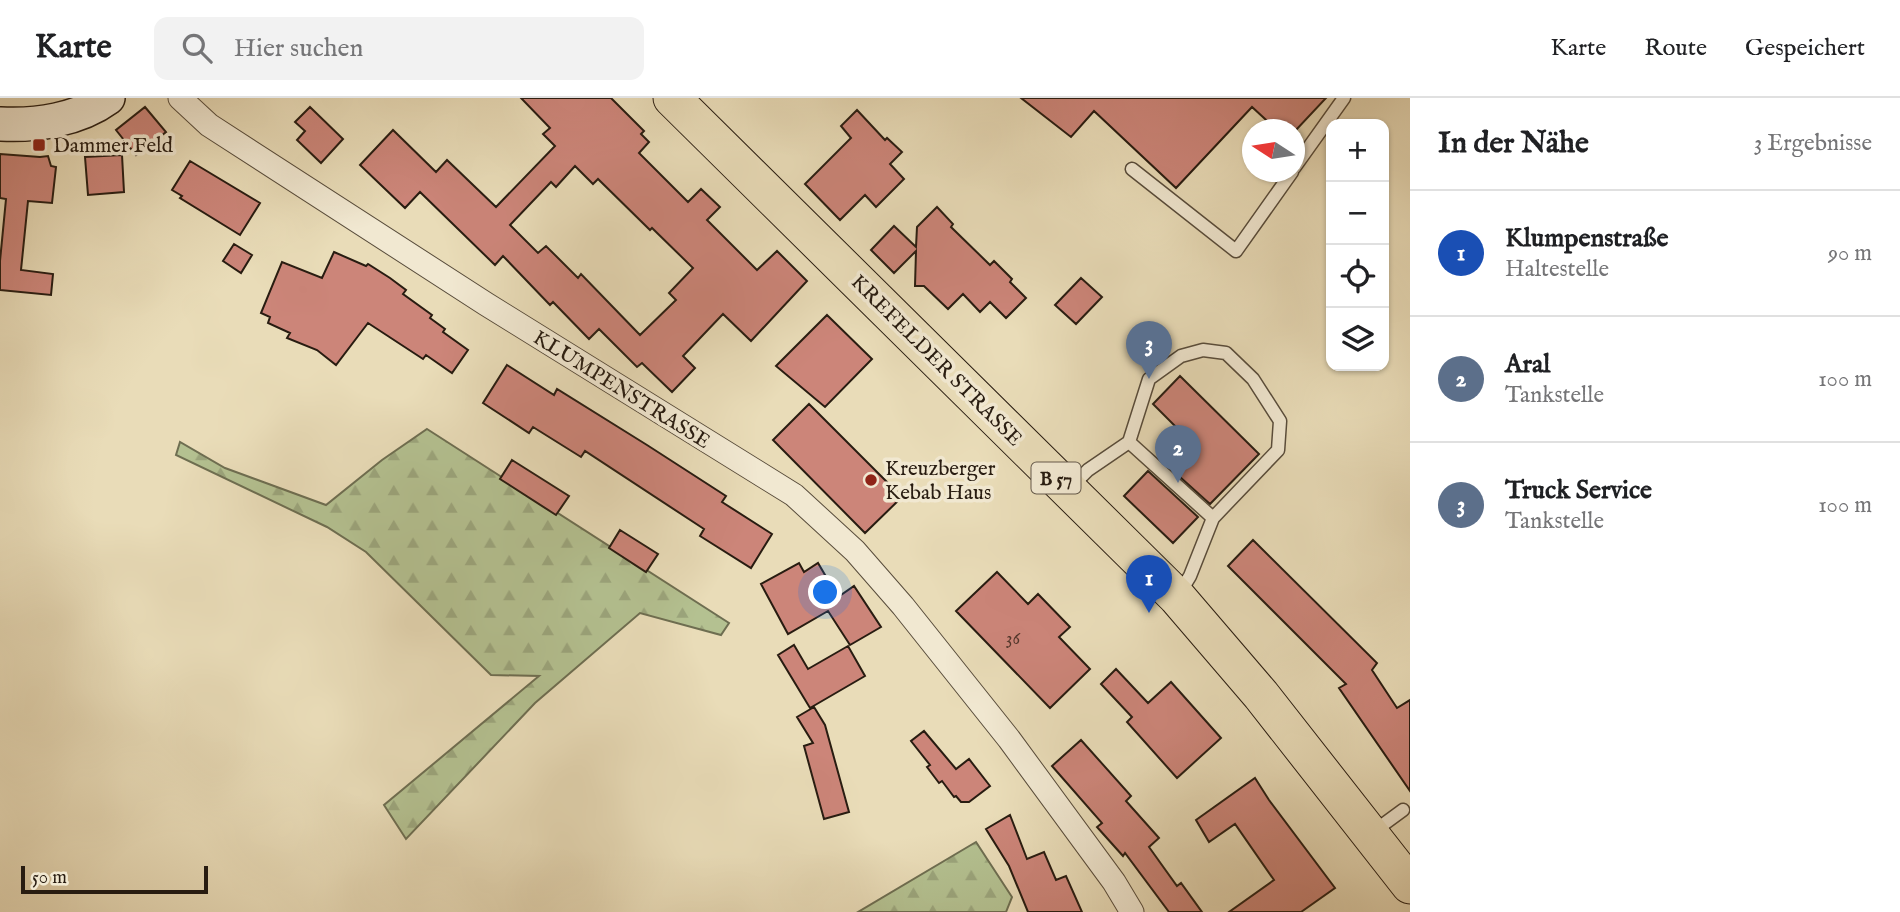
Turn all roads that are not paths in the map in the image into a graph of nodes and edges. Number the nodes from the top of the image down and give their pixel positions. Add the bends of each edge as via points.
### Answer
1 (108, 98) edge
2 (180, 98) edge
3 (672, 98) edge
4 (1344, 98) edge
5 (0, 124) edge
6 (1305, 153) edge
7 (1132, 169) dead end
8 (1285, 182) edge
9 (1129, 442) junction
10 (1068, 490) junction
11 (1213, 518) junction
12 (1177, 597) junction
13 (1403, 810) dead end
14 (1370, 834) junction
15 (1410, 885) edge
16 (1132, 912) edge

1 - 5 street via 72,116
2 - 16 street, KLUMPENSTRASSE via 209,125 794,495 855,551 903,606 1009,739
3 - 10 main road, KREFELDER STRASSE / B 57
4 - 6 lane
7 - 8 lane via 1236,251
9 - 10 lane
9 - 11 lane
9 - 11 lane via 1149,379 1181,356 1203,350 1226,353 1253,379 1280,421 1280,431 1278,450
10 - 12 main road, KREFELDER STRASSE / B 57
11 - 12 lane
12 - 14 main road, KREFELDER STRASSE / B 57
13 - 14 lane
14 - 15 main road, KREFELDER STRASSE / B 57

